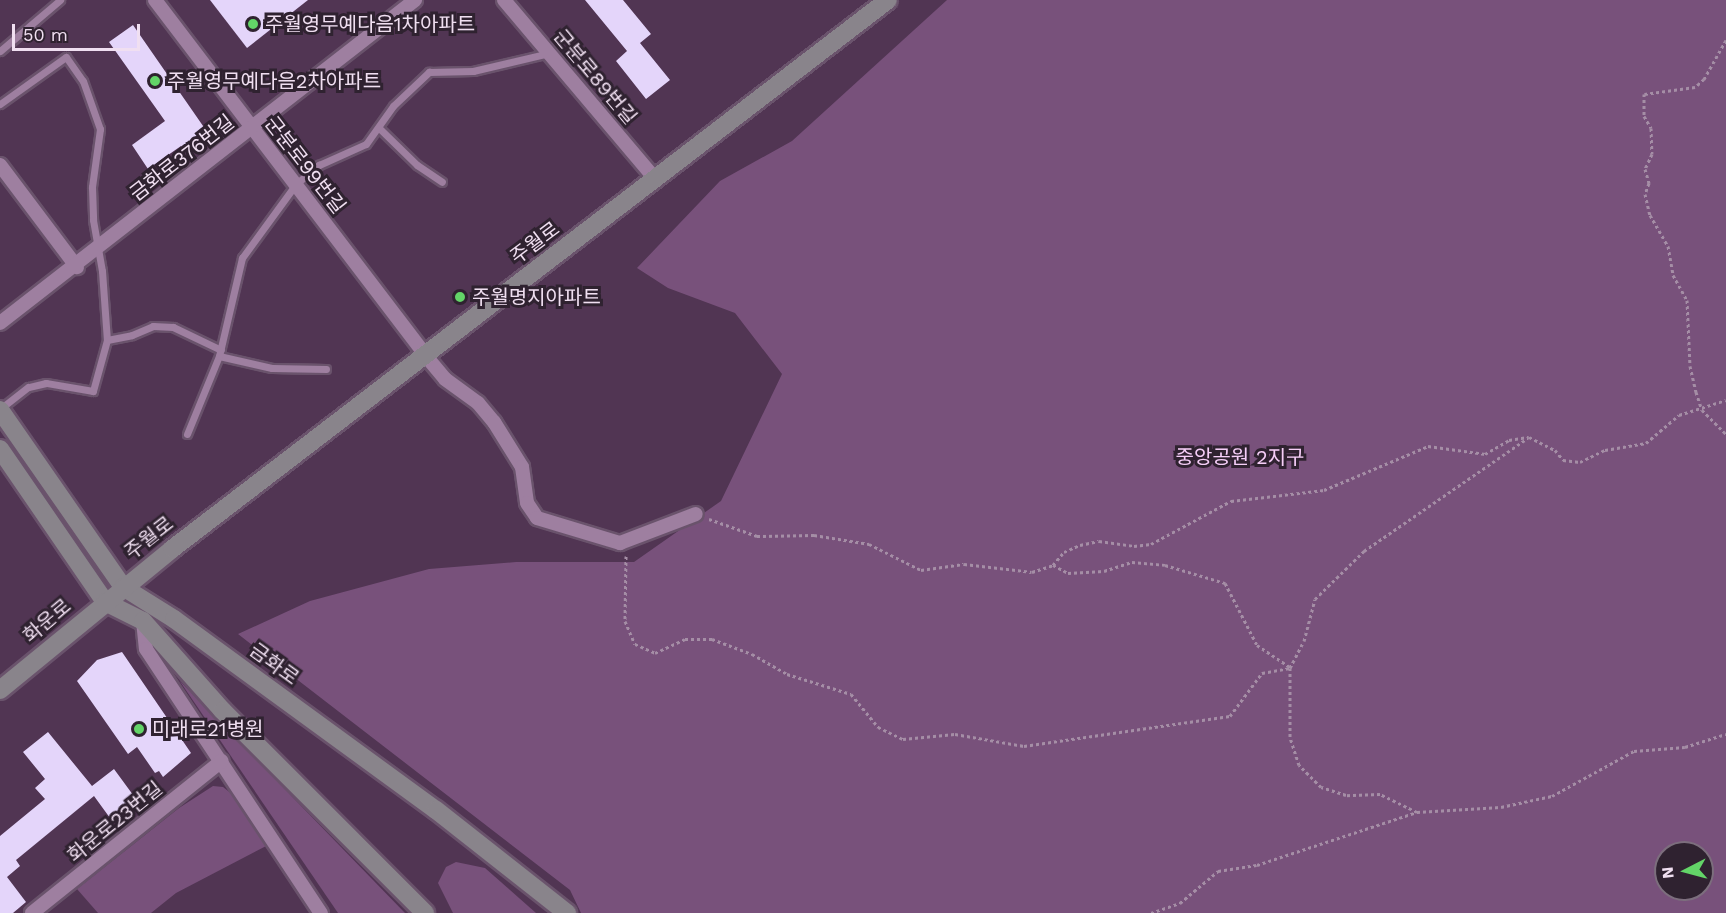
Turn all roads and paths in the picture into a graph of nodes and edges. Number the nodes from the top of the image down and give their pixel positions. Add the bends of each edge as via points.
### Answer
1 (60, 0) edge
2 (155, 0) edge
3 (415, 0) edge
4 (504, 0) edge
5 (888, 0) edge
6 (1726, 40) edge
7 (0, 51) edge
8 (549, 53) junction
9 (0, 104) edge
10 (252, 128) junction
11 (379, 128) junction
12 (0, 165) edge
13 (656, 180) junction
14 (442, 182) dead end
15 (296, 184) junction
16 (97, 250) junction
17 (77, 267) junction
18 (0, 323) edge
19 (106, 340) junction
20 (220, 353) junction
21 (424, 355) junction
22 (326, 369) dead end
23 (1726, 399) edge
24 (0, 410) edge
25 (1702, 410) junction
26 (187, 434) dead end
27 (1726, 434) edge
28 (1529, 437) junction
29 (0, 449) edge
30 (696, 514) joint
31 (620, 543) junction
32 (1053, 565) junction
33 (123, 587) junction
34 (105, 602) junction
35 (143, 621) junction
36 (1290, 668) junction
37 (0, 690) edge
38 (1726, 734) edge
39 (222, 761) junction
40 (1418, 812) junction
41 (32, 913) edge
42 (321, 913) edge
43 (425, 913) edge
44 (567, 913) edge
45 (1151, 913) edge

1 - 7 lane
2 - 10 street, 군분로99번길
3 - 10 street, 금화로376번길
4 - 8 street, 군분로89번길
5 - 13 main road, 주월로
6 - 25 path via 1704,79 1695,87 1644,94 1652,154 1645,169 1649,183 1645,194 1650,215 1668,246 1673,275 1687,300 1690,366
8 - 11 lane via 473,71 429,72 393,106
8 - 13 street, 군분로89번길
9 - 16 lane via 66,57 83,81 99,129 92,187
10 - 15 street, 군분로99번길
10 - 16 street, 금화로376번길
11 - 14 lane via 417,165
11 - 15 lane via 359,149 319,165
12 - 17 street
13 - 21 main road, 주월로
15 - 20 lane via 242,258
15 - 21 street, 군분로99번길
16 - 17 street, 금화로376번길
16 - 19 lane
17 - 18 street, 금화로376번길
19 - 20 lane via 153,326 173,327
19 - 24 lane via 93,391 46,383 28,387
20 - 22 lane via 272,368
20 - 26 lane
21 - 31 street, 군분로99번길 via 494,422 522,467 526,503 537,518
21 - 33 main road, 주월로
23 - 25 path
24 - 33 main road, 금화로
25 - 27 path
25 - 28 path via 1671,420 1646,443 1605,450 1580,462 1563,460 1555,450
28 - 32 path via 1509,440 1485,454 1428,446 1324,490 1231,501 1151,544 1080,545 1064,552
28 - 36 path via 1364,551 1316,599 1304,641
29 - 34 main road
30 - 31 street
30 - 32 path via 757,536 814,535 868,544 921,570 964,564 1032,572
31 - 36 path via 626,560 625,621 635,644 655,653 685,639 712,639 752,654 787,674 851,694 878,727 903,739 955,734 1023,746 1230,716 1262,673
32 - 36 path via 1068,573 1104,571 1132,562 1165,565 1225,584 1257,645
33 - 34 main road, 화운로
33 - 44 main road, 금화로 via 174,619 427,803
34 - 35 main road
34 - 37 main road, 화운로
35 - 39 street via 146,649
35 - 43 main road via 223,711
36 - 40 path via 1290,737 1299,765 1321,786 1346,795 1380,794
38 - 40 path via 1684,747 1635,751 1552,796 1500,807
39 - 41 street, 화운로23번길
39 - 42 street
40 - 45 path via 1257,865 1218,871 1180,903

